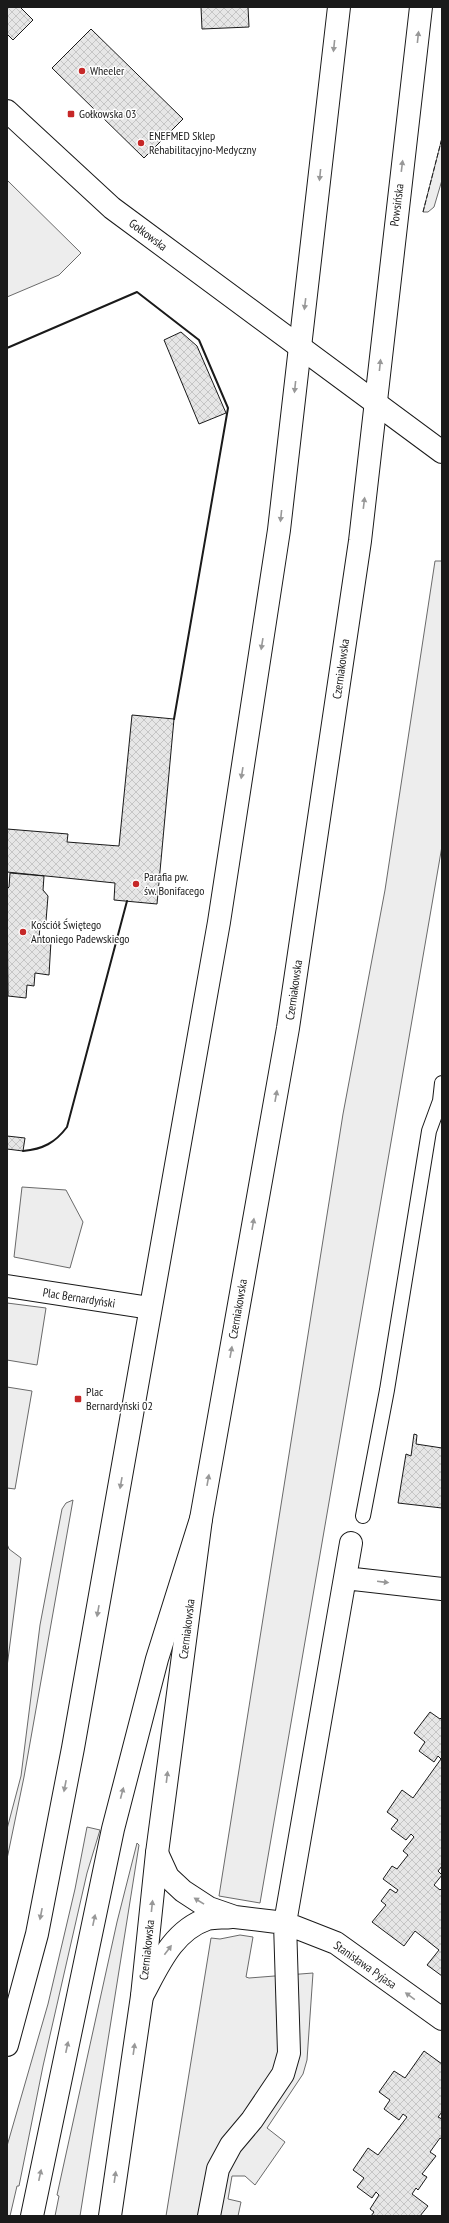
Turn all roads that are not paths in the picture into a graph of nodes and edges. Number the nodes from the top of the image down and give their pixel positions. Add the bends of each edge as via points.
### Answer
1 (339, 7) edge
2 (421, 7) edge
3 (7, 111) edge
4 (300, 348) junction
5 (376, 403) junction
6 (442, 452) edge
7 (442, 1083) edge
8 (7, 1286) edge
9 (150, 1308) junction
10 (363, 1516) dead end
11 (201, 1519) junction
12 (351, 1543) dead end
13 (345, 1578) junction
14 (442, 1589) edge
15 (157, 1853) junction
16 (234, 1916) junction
17 (285, 1923) junction
18 (142, 1996) junction
19 (442, 2019) edge
20 (7, 2045) edge
21 (32, 2214) edge
22 (110, 2216) edge
23 (209, 2216) edge

1 -> 4 main road
5 -> 2 main road, Powsińska
3 - 4 main road, Gołkowska via 112,208
4 - 5 main road, Gołkowska
4 -> 9 main road via 279,530 219,922
5 - 6 main road, Gołkowska
11 -> 5 main road, Czerniakowska via 288,1028 360,541
7 - 10 lane via 440,1101 429,1131 387,1390
8 - 9 main road, Plac Bernardyński
9 -> 20 main road via 73,1748 37,1934
15 -> 11 main road, Czerniakowska
21 -> 11 main road via 113,1829 157,1659
12 - 13 main road
13 -> 14 main road
13 - 17 main road
16 -> 15 main road, Stanisława Pyjasa via 209,1908 183,1891 168,1876
18 -> 15 main road, Czerniakowska
16 - 17 main road, Stanisława Pyjasa
18 -> 16 main road, Stanisława Pyjasa via 167,1951 180,1936 207,1919
19 -> 17 main road, Stanisława Pyjasa via 336,1943
17 - 23 main road via 289,2053 284,2074 231,2146 218,2169
22 -> 18 main road, Czerniakowska

